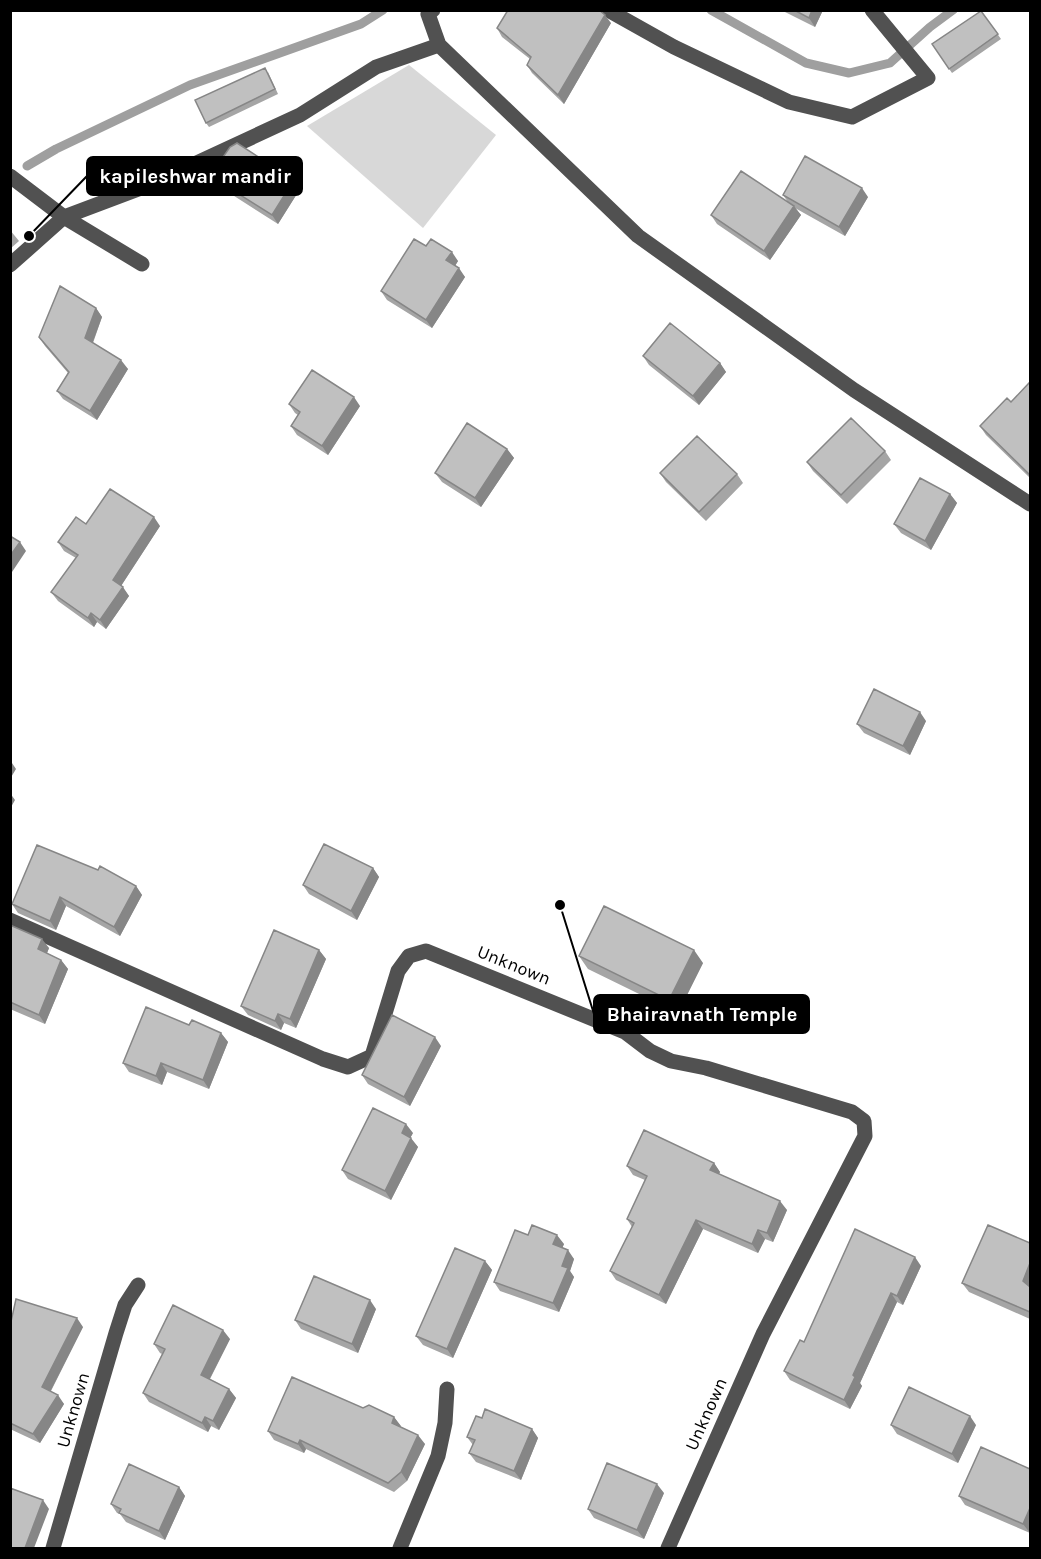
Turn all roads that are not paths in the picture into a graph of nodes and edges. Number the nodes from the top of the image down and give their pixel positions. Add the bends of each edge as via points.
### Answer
1 (433, 10) edge
2 (608, 10) edge
3 (872, 10) edge
4 (439, 45) junction
5 (10, 176) edge
6 (64, 217) junction
7 (142, 264) dead end
8 (10, 265) edge
9 (1030, 504) edge
10 (10, 920) edge
11 (138, 1285) dead end
12 (447, 1389) dead end
13 (53, 1548) edge
14 (400, 1548) edge
15 (668, 1548) edge

1 - 4 street via 428,14
2 - 3 street via 674,47 789,102 852,117 928,78
4 - 6 street via 376,67 300,115 149,184
4 - 9 street via 638,236 854,390
5 - 6 street
6 - 7 street
6 - 8 street
10 - 15 street, Unknown via 322,1059 348,1067 372,1056 398,971 409,956 426,951 625,1032 671,1061 852,1112 864,1121 865,1136 763,1334
11 - 13 street, Unknown via 125,1305
12 - 14 street via 438,1456

